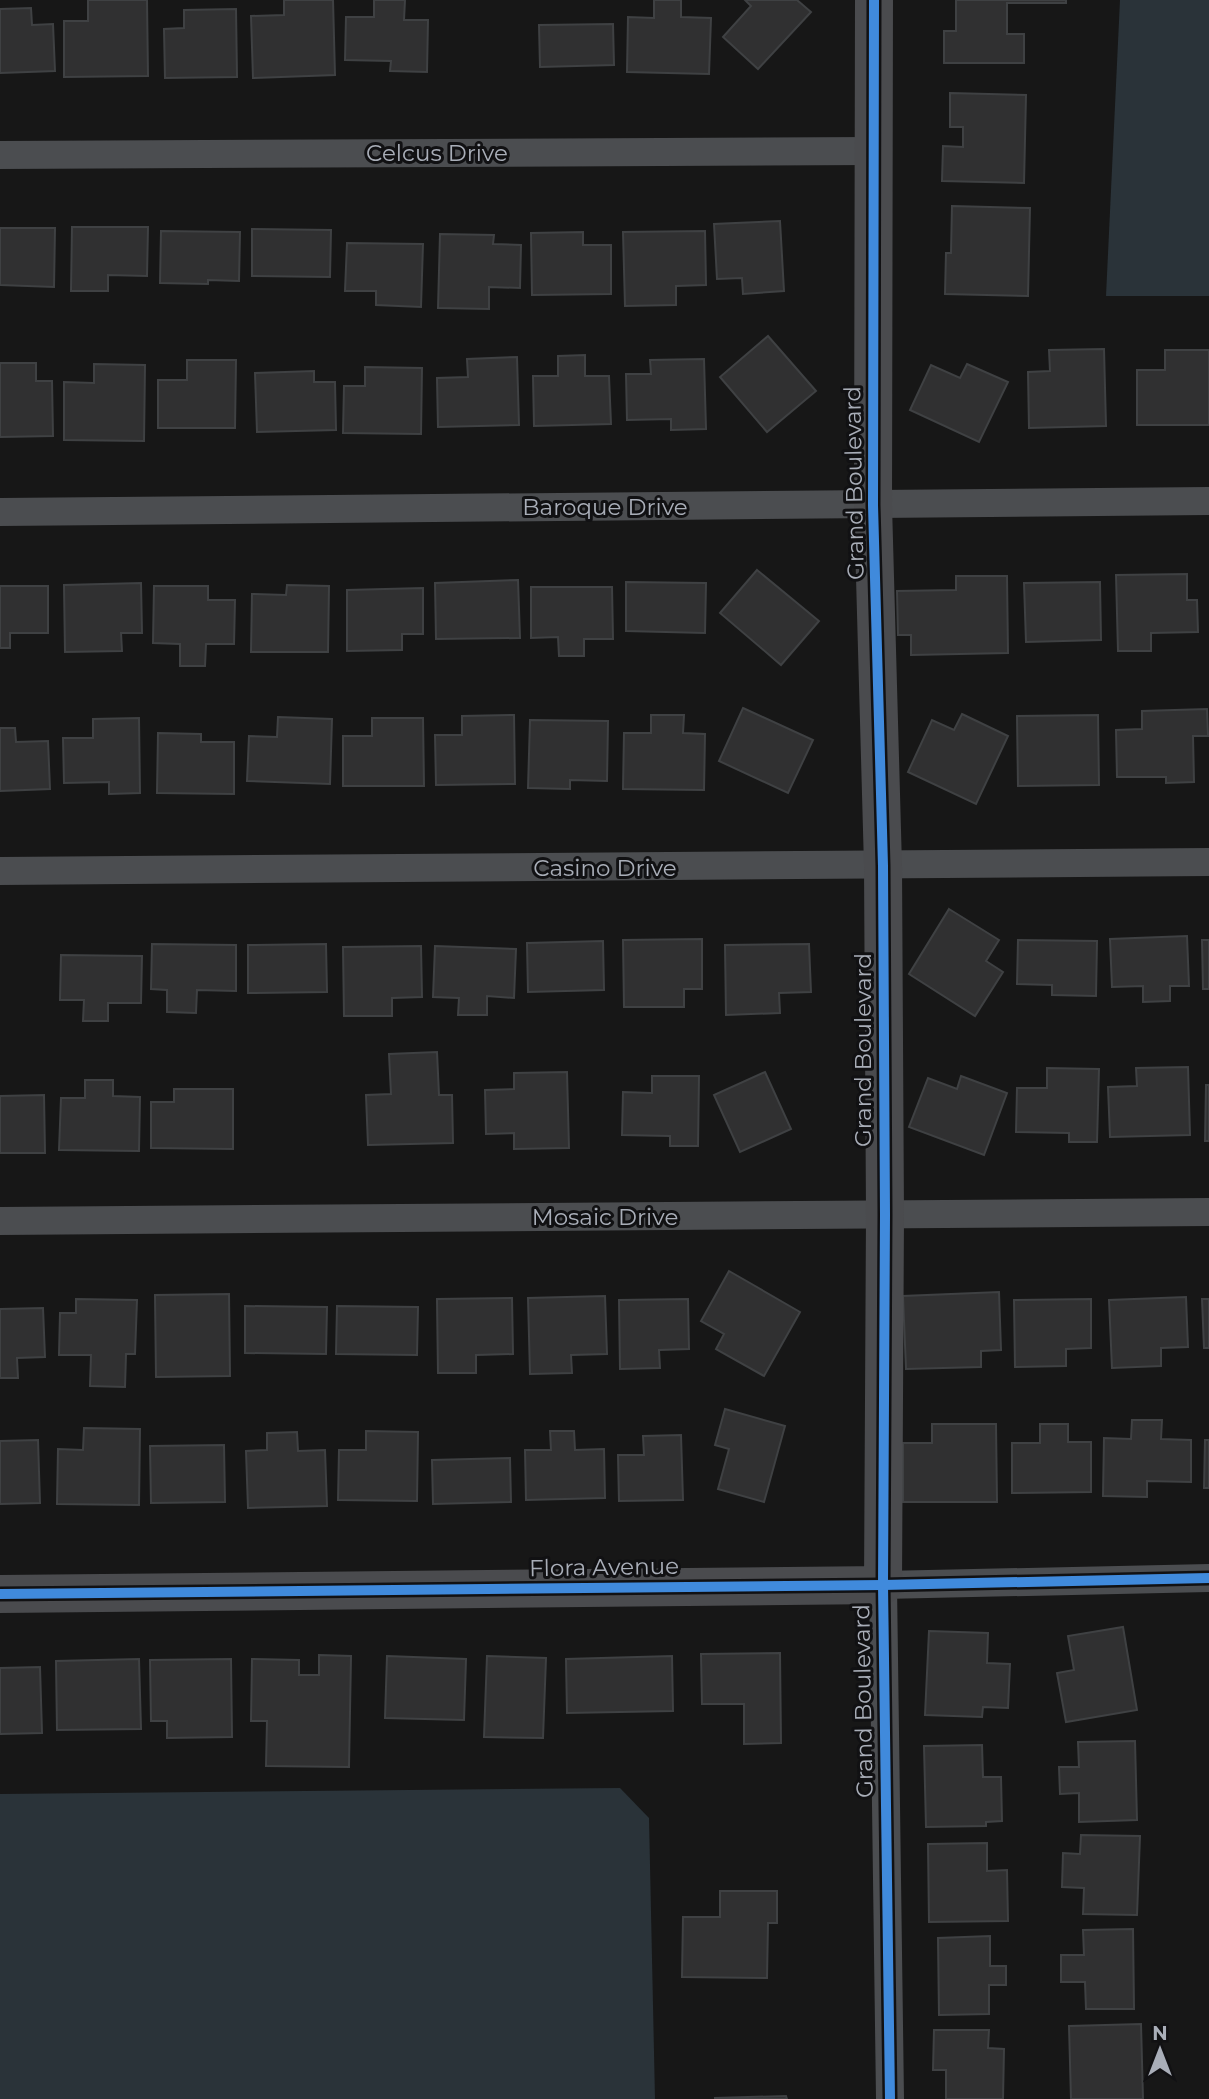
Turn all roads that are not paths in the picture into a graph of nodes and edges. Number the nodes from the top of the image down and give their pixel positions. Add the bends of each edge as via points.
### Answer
1 (874, 0) edge
2 (874, 151) junction
3 (0, 155) edge
4 (1209, 501) edge
5 (873, 505) junction
6 (0, 512) edge
7 (1209, 862) edge
8 (883, 866) junction
9 (0, 871) edge
10 (1209, 1212) edge
11 (885, 1215) junction
12 (0, 1221) edge
13 (1209, 1578) edge
14 (883, 1585) junction
15 (0, 1594) edge
16 (890, 2099) edge

1 - 2 street, Grand Boulevard
2 - 3 street, Celcus Drive
2 - 5 street, Grand Boulevard
4 - 5 street, Baroque Drive
5 - 6 street, Baroque Drive
5 - 8 street, Grand Boulevard
7 - 8 street, Casino Drive
8 - 9 street, Casino Drive
8 - 11 street, Grand Boulevard
10 - 11 street, Mosaic Drive
11 - 12 street, Mosaic Drive
11 - 14 street, Grand Boulevard
13 - 14 street, Flora Avenue
14 - 15 street, Flora Avenue
14 - 16 street, Grand Boulevard

